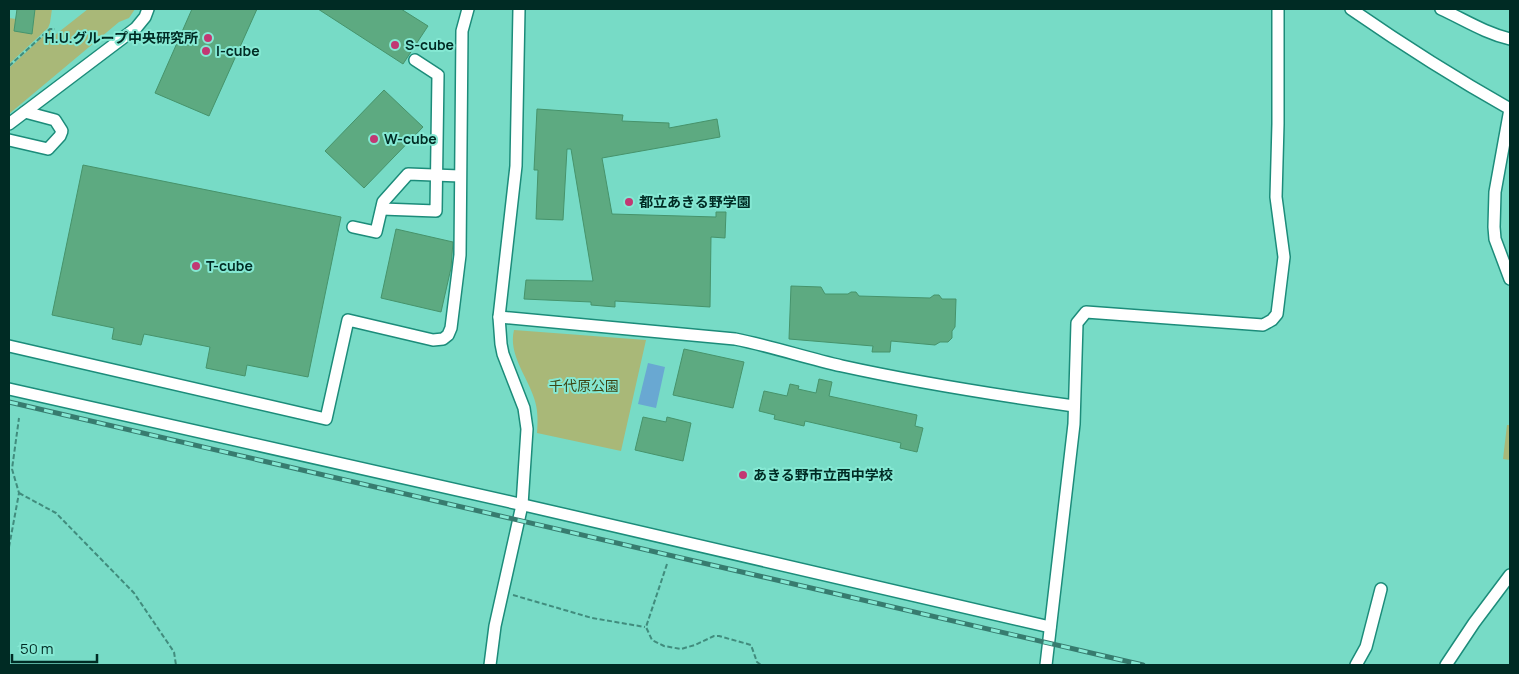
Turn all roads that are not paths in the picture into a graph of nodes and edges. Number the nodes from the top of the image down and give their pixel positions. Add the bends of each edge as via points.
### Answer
1 (148, 9) edge
2 (468, 9) edge
3 (518, 9) edge
4 (1278, 9) edge
5 (1351, 9) edge
6 (1441, 9) edge
7 (1510, 39) edge
8 (415, 60) dead end
9 (450, 98) junction
10 (25, 112) junction
11 (9, 124) edge
12 (9, 140) edge
13 (436, 175) junction
14 (460, 176) junction
15 (382, 209) junction
16 (353, 227) dead end
17 (1510, 279) edge
18 (499, 317) junction
19 (9, 346) edge
20 (9, 389) edge
21 (1074, 406) junction
22 (522, 504) junction
23 (1510, 575) edge
24 (1381, 590) dead end
25 (1050, 627) junction
26 (490, 665) edge
27 (1046, 665) edge
28 (1356, 665) edge
29 (1446, 665) edge

1 - 10 street via 136,28
2 - 9 street
3 - 18 street via 516,166
4 - 21 street via 1276,203 1284,257 1277,314 1263,326 1253,326 1086,312 1077,323
5 - 17 street via 1441,69 1510,109 1495,192 1494,227 1495,239
6 - 7 street via 1478,29
8 - 9 street via 438,75
9 - 13 street
9 - 14 street
10 - 11 street
10 - 12 street via 55,120 62,131 60,136 48,149
13 - 14 street
13 - 15 street via 408,174 383,202
13 - 15 street via 436,211
14 - 19 street via 460,255 453,322 448,335 433,340 348,320 326,418
15 - 16 street via 376,232
18 - 21 street via 735,339 891,377
18 - 22 street via 503,354 526,418
20 - 22 street
21 - 25 street
22 - 25 street
22 - 26 street via 495,626
23 - 29 street
24 - 28 street via 1366,647
25 - 27 street

